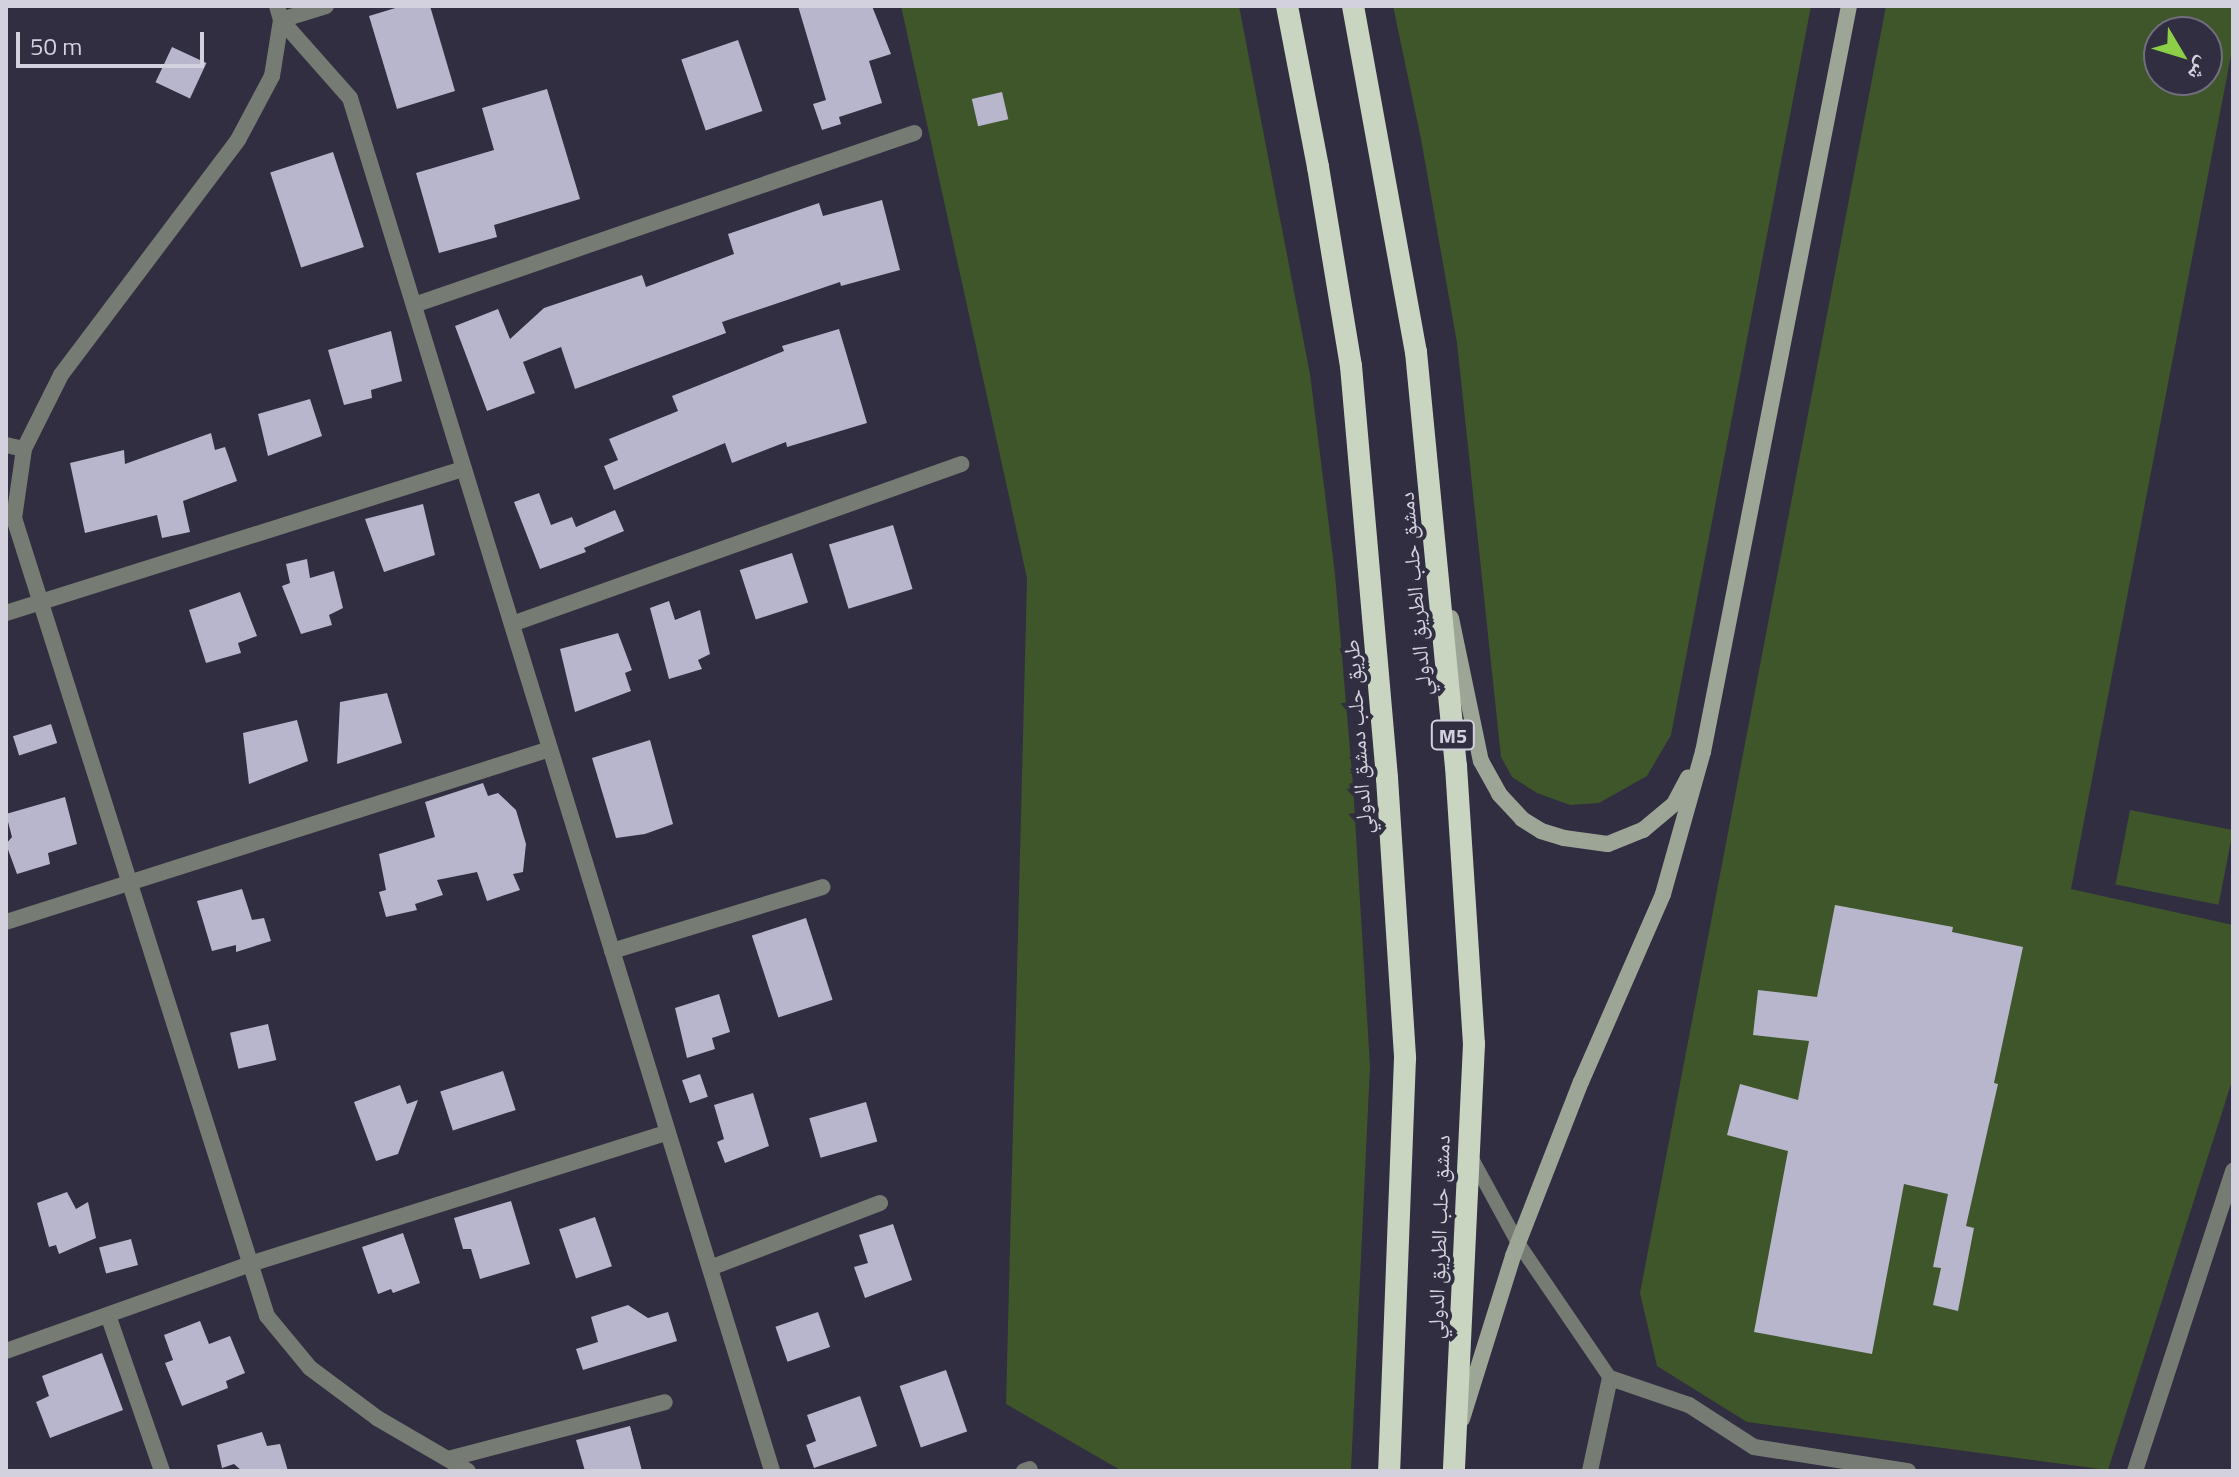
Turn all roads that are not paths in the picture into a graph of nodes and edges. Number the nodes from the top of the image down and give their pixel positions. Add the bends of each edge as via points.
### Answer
1 (326, 6) edge
2 (1287, 6) edge
3 (1353, 6) edge
4 (1849, 6) edge
5 (279, 13) edge
6 (914, 133) dead end
7 (414, 305) junction
8 (6, 445) edge
9 (24, 449) junction
10 (961, 464) dead end
11 (464, 469) junction
12 (1440, 565) junction
13 (40, 602) junction
14 (6, 613) edge
15 (512, 624) junction
16 (550, 749) junction
17 (1703, 752) junction
18 (129, 883) junction
19 (822, 887) dead end
20 (6, 922) edge
21 (612, 951) junction
22 (668, 1132) junction
23 (1469, 1153) junction
24 (2233, 1171) edge
25 (880, 1203) dead end
26 (1518, 1243) junction
27 (250, 1264) junction
28 (710, 1268) junction
29 (108, 1315) junction
30 (6, 1351) edge
31 (1610, 1378) junction
32 (665, 1402) dead end
33 (1457, 1436) junction
34 (448, 1459) junction
35 (162, 1471) edge
36 (468, 1471) edge
37 (772, 1471) edge
38 (1389, 1471) edge
39 (1454, 1471) edge
40 (1590, 1471) edge
41 (1908, 1471) edge
42 (2135, 1471) edge

1 - 5 street
2 - 38 highway, طريق حلب دمشق الدولي via 1351,366 1387,778 1405,1058
3 - 12 highway, دمشق حلب الطريق الدولي / M5 via 1416,352
4 - 17 main road
5 - 7 street via 350,98
5 - 9 street via 272,76 238,140 61,375
6 - 7 street
7 - 11 street
8 - 9 street
9 - 13 street via 14,518
10 - 15 street
11 - 13 street
11 - 15 street
12 - 17 main road via 1481,761 1499,794 1522,819 1564,838 1608,844 1643,830 1674,804
12 - 23 highway, دمشق حلب الطريق الدولي / M5 via 1474,1044
13 - 14 street
13 - 18 street
15 - 16 street
16 - 18 street
16 - 21 street
17 - 26 main road via 1663,894
18 - 20 street
18 - 27 street
19 - 21 street
21 - 22 street
22 - 27 street
22 - 28 street
23 - 26 lane
23 - 33 highway, دمشق حلب الطريق الدولي / M5
24 - 42 street
25 - 28 street
26 - 31 lane
26 - 33 main road
27 - 29 street
27 - 34 street via 267,1316 310,1368 377,1418
28 - 37 street
29 - 30 street
29 - 35 street
31 - 40 street
31 - 41 street via 1689,1405 1754,1447
32 - 34 street
33 - 39 highway, دمشق حلب الطريق الدولي / M5
34 - 36 street

